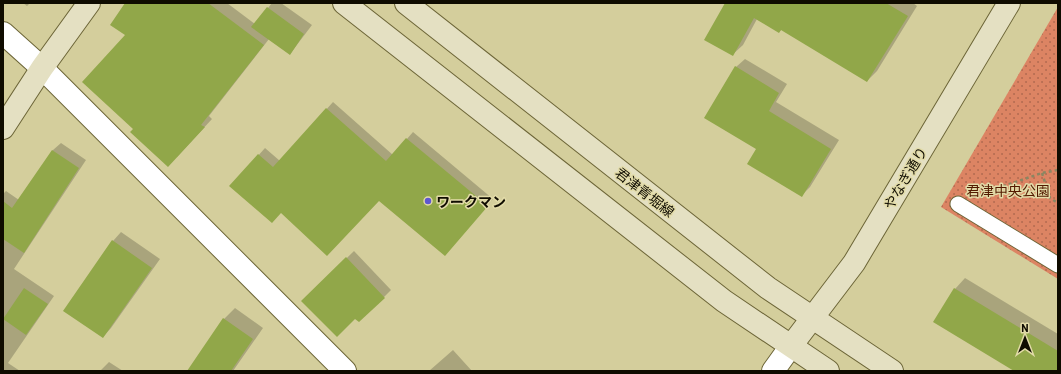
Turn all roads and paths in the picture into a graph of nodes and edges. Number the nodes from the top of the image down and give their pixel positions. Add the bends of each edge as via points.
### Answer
1 (89, 3) edge
2 (344, 3) edge
3 (406, 3) edge
4 (1009, 3) edge
5 (3, 33) edge
6 (42, 68) junction
7 (3, 128) edge
8 (1058, 170) edge
9 (1042, 173) junction
10 (982, 193) dead end
11 (1058, 202) edge
12 (958, 204) dead end
13 (1058, 265) edge
14 (812, 318) junction
15 (791, 346) junction
16 (321, 363) edge
17 (345, 371) edge
18 (773, 371) edge
19 (828, 371) edge
20 (892, 371) edge

1 - 6 main road
2 - 15 main road via 724,301
3 - 14 main road, 君津青堀線 via 768,288
4 - 14 main road, やなぎ通り via 854,263
5 - 6 street
6 - 7 main road
6 - 16 street
8 - 9 path
9 - 10 path
9 - 11 path via 1050,198
12 - 13 lane
14 - 15 main road, やなぎ通り
14 - 20 main road, 君津青堀線
15 - 18 street
15 - 19 main road
16 - 17 street

